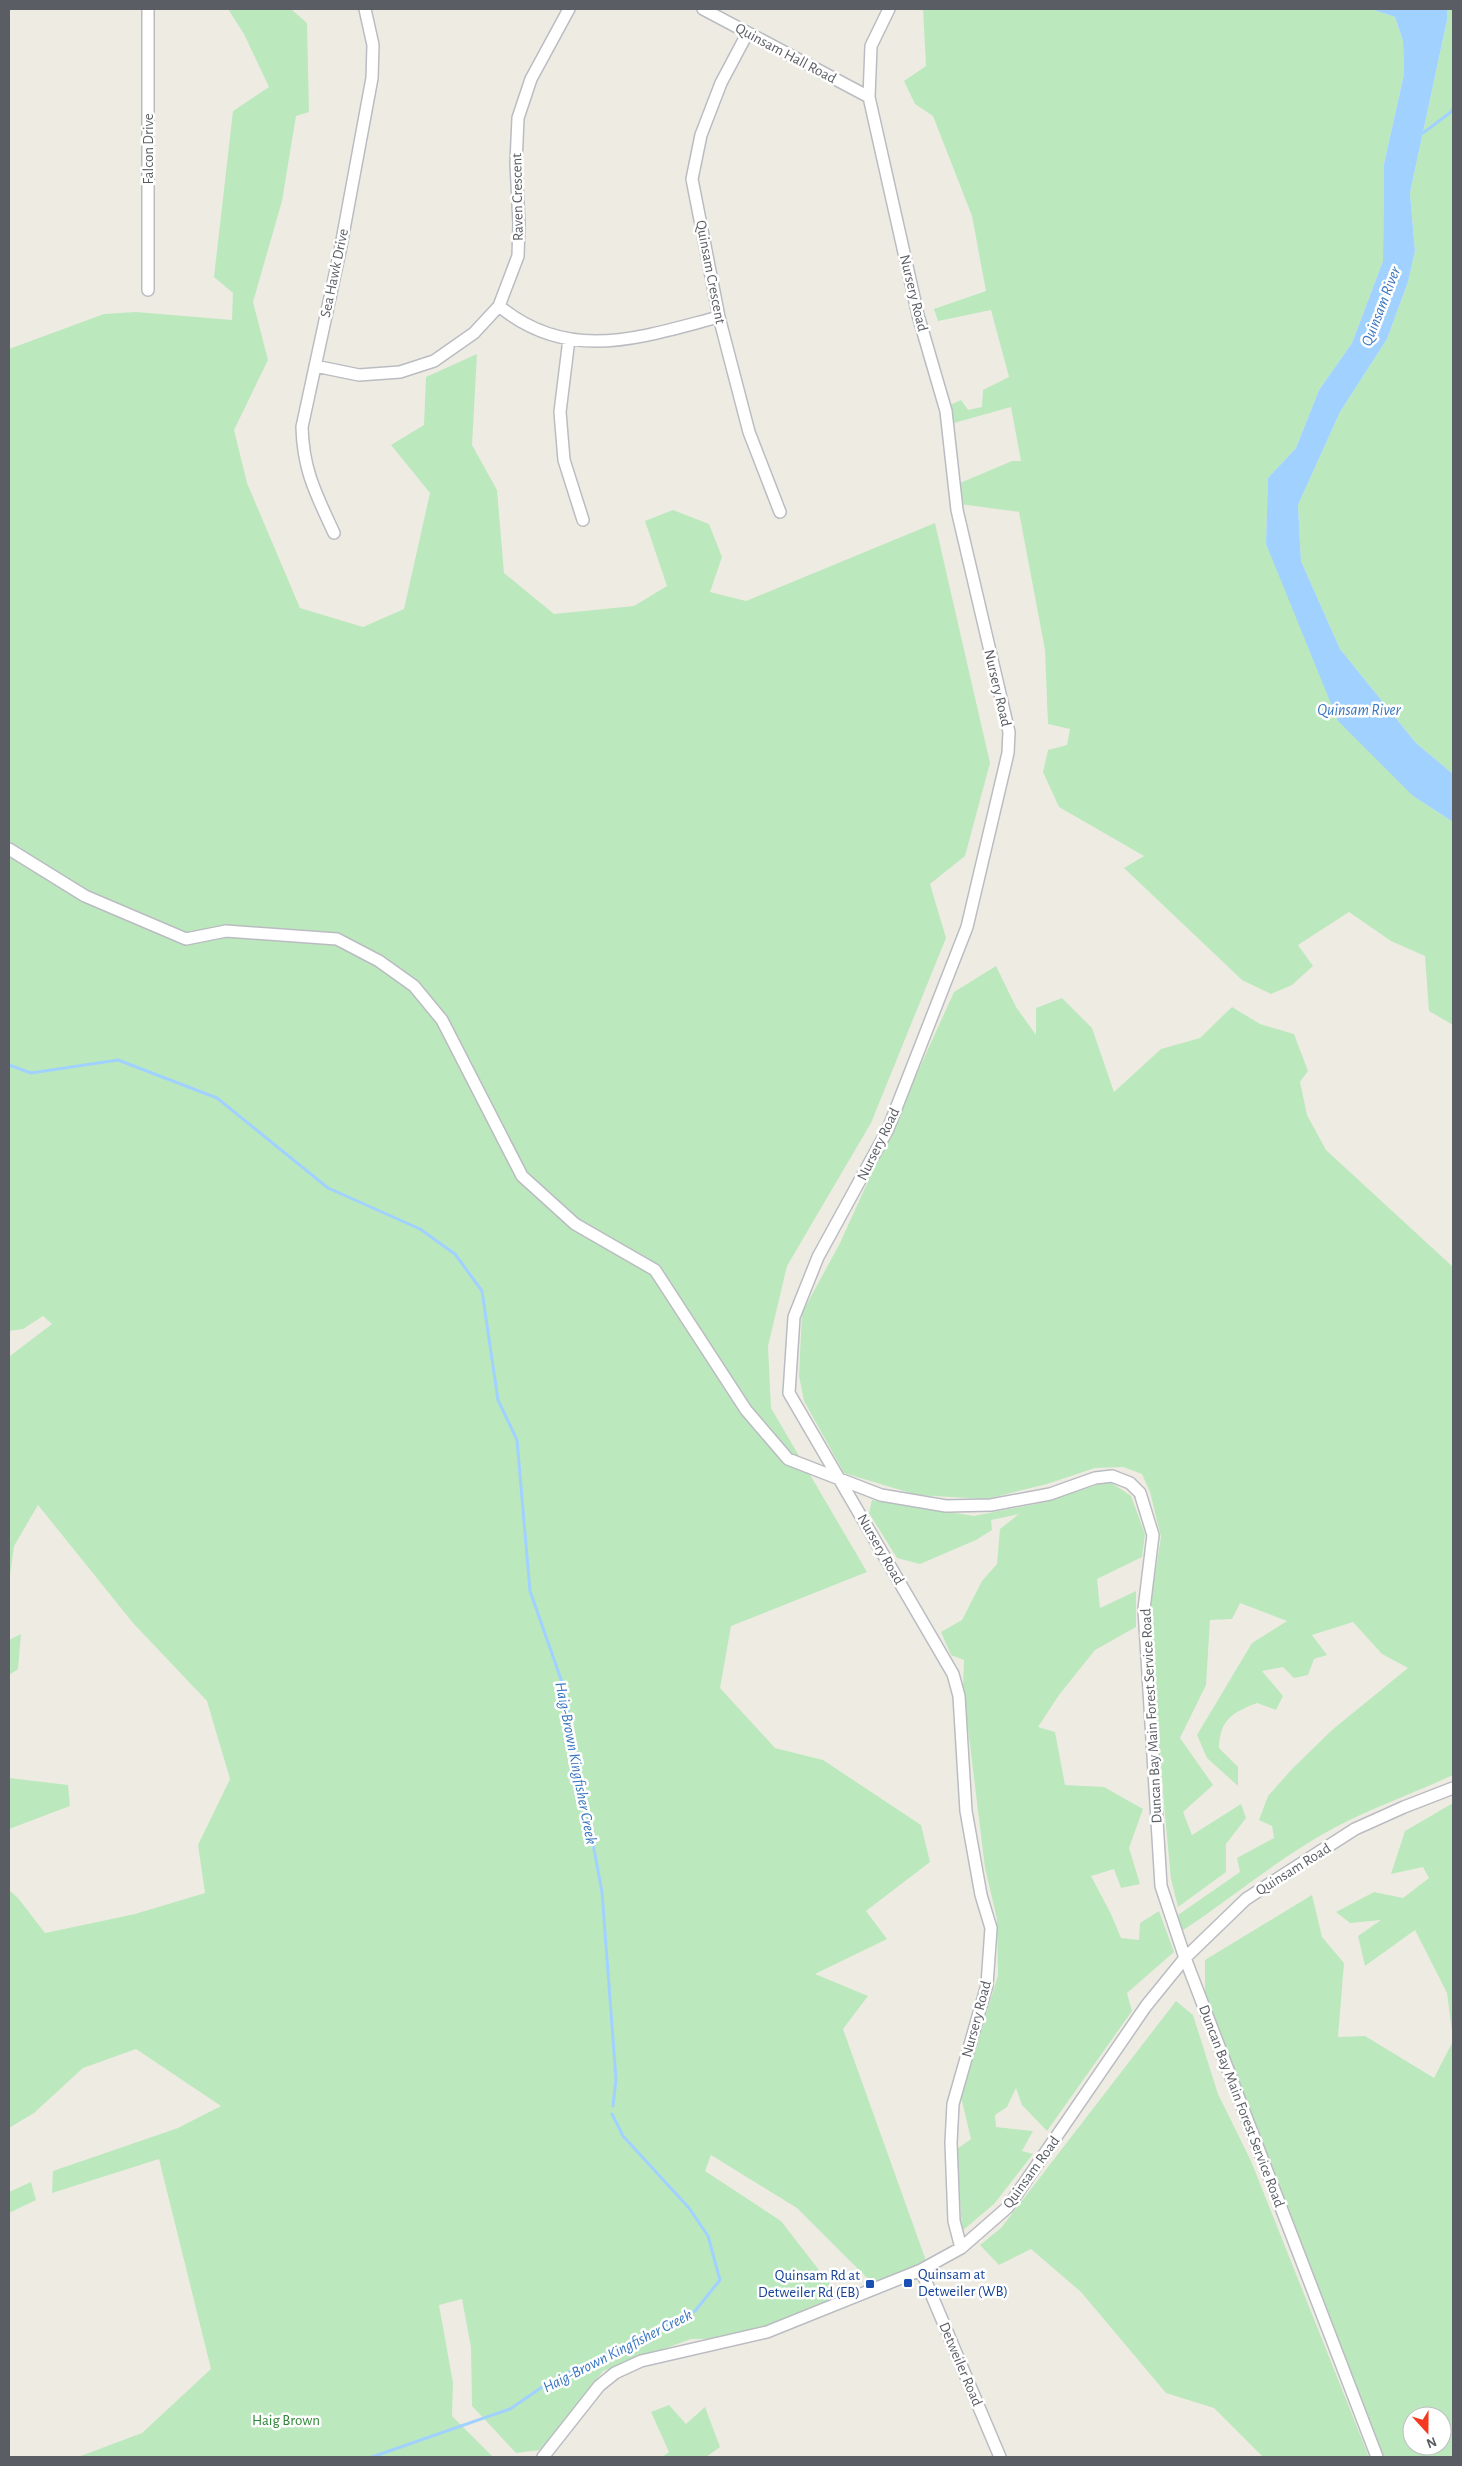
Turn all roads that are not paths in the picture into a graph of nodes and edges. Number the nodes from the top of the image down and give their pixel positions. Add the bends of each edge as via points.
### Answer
1 (148, 9) edge
2 (365, 9) edge
3 (569, 9) edge
4 (703, 9) edge
5 (889, 9) edge
6 (747, 34) junction
7 (869, 97) junction
8 (148, 290) dead end
9 (499, 306) junction
10 (720, 317) junction
11 (569, 340) junction
12 (315, 366) junction
13 (780, 512) dead end
14 (583, 520) dead end
15 (334, 533) dead end
16 (9, 849) edge
17 (842, 1480) junction
18 (1453, 1788) edge
19 (1185, 1958) junction
20 (961, 2248) junction
21 (921, 2270) junction
22 (543, 2457) edge
23 (1000, 2457) edge
24 (1377, 2457) edge

1 - 8 street, Falcon Drive
2 - 12 street, Sea Hawk Drive via 373,45 372,78
3 - 9 street, Raven Crescent via 531,79 518,118 518,256
4 - 6 street, Quinsam Hall Road
5 - 7 street, Nursery Road via 871,46
6 - 7 street, Quinsam Hall Road
6 - 10 street, Quinsam Crescent via 721,83 701,135 692,178
7 - 17 street, Nursery Road via 918,316 946,411 957,510 1009,732 1008,753 967,927 888,1129 818,1256 794,1317 789,1393
9 - 11 street via 533,327
9 - 12 street, Raven Crescent via 474,333 434,361 400,372 359,375
10 - 11 street via 635,339 608,342
10 - 13 street, Quinsam Crescent via 749,432
11 - 14 street via 560,412 564,460
12 - 15 street, Sea Hawk Drive via 302,427 302,450 307,474
16 - 17 street, Duncan Bay Main Forest Service Road via 85,896 186,938 226,932 337,940 379,961 414,986 442,1020 522,1176 575,1224 655,1270 746,1410 788,1459
17 - 19 street, Duncan Bay Main Forest Service Road via 881,1495 946,1506 999,1504 1050,1494 1095,1478 1112,1476 1130,1483 1140,1493 1153,1535 1144,1609 1161,1886
17 - 20 street, Nursery Road via 953,1674 960,1696 966,1811 981,1895 991,1928 987,1985 953,2104 954,2222
18 - 19 street, Quinsam Road via 1362,1826 1321,1851 1246,1899
19 - 20 street, Quinsam Road via 1146,2006 1008,2207
19 - 24 street, Duncan Bay Main Forest Service Road
20 - 21 street, Quinsam Road
21 - 22 street, Quinsam Road via 767,2332 641,2361 615,2373 599,2386
21 - 23 street, Detweiler Road

